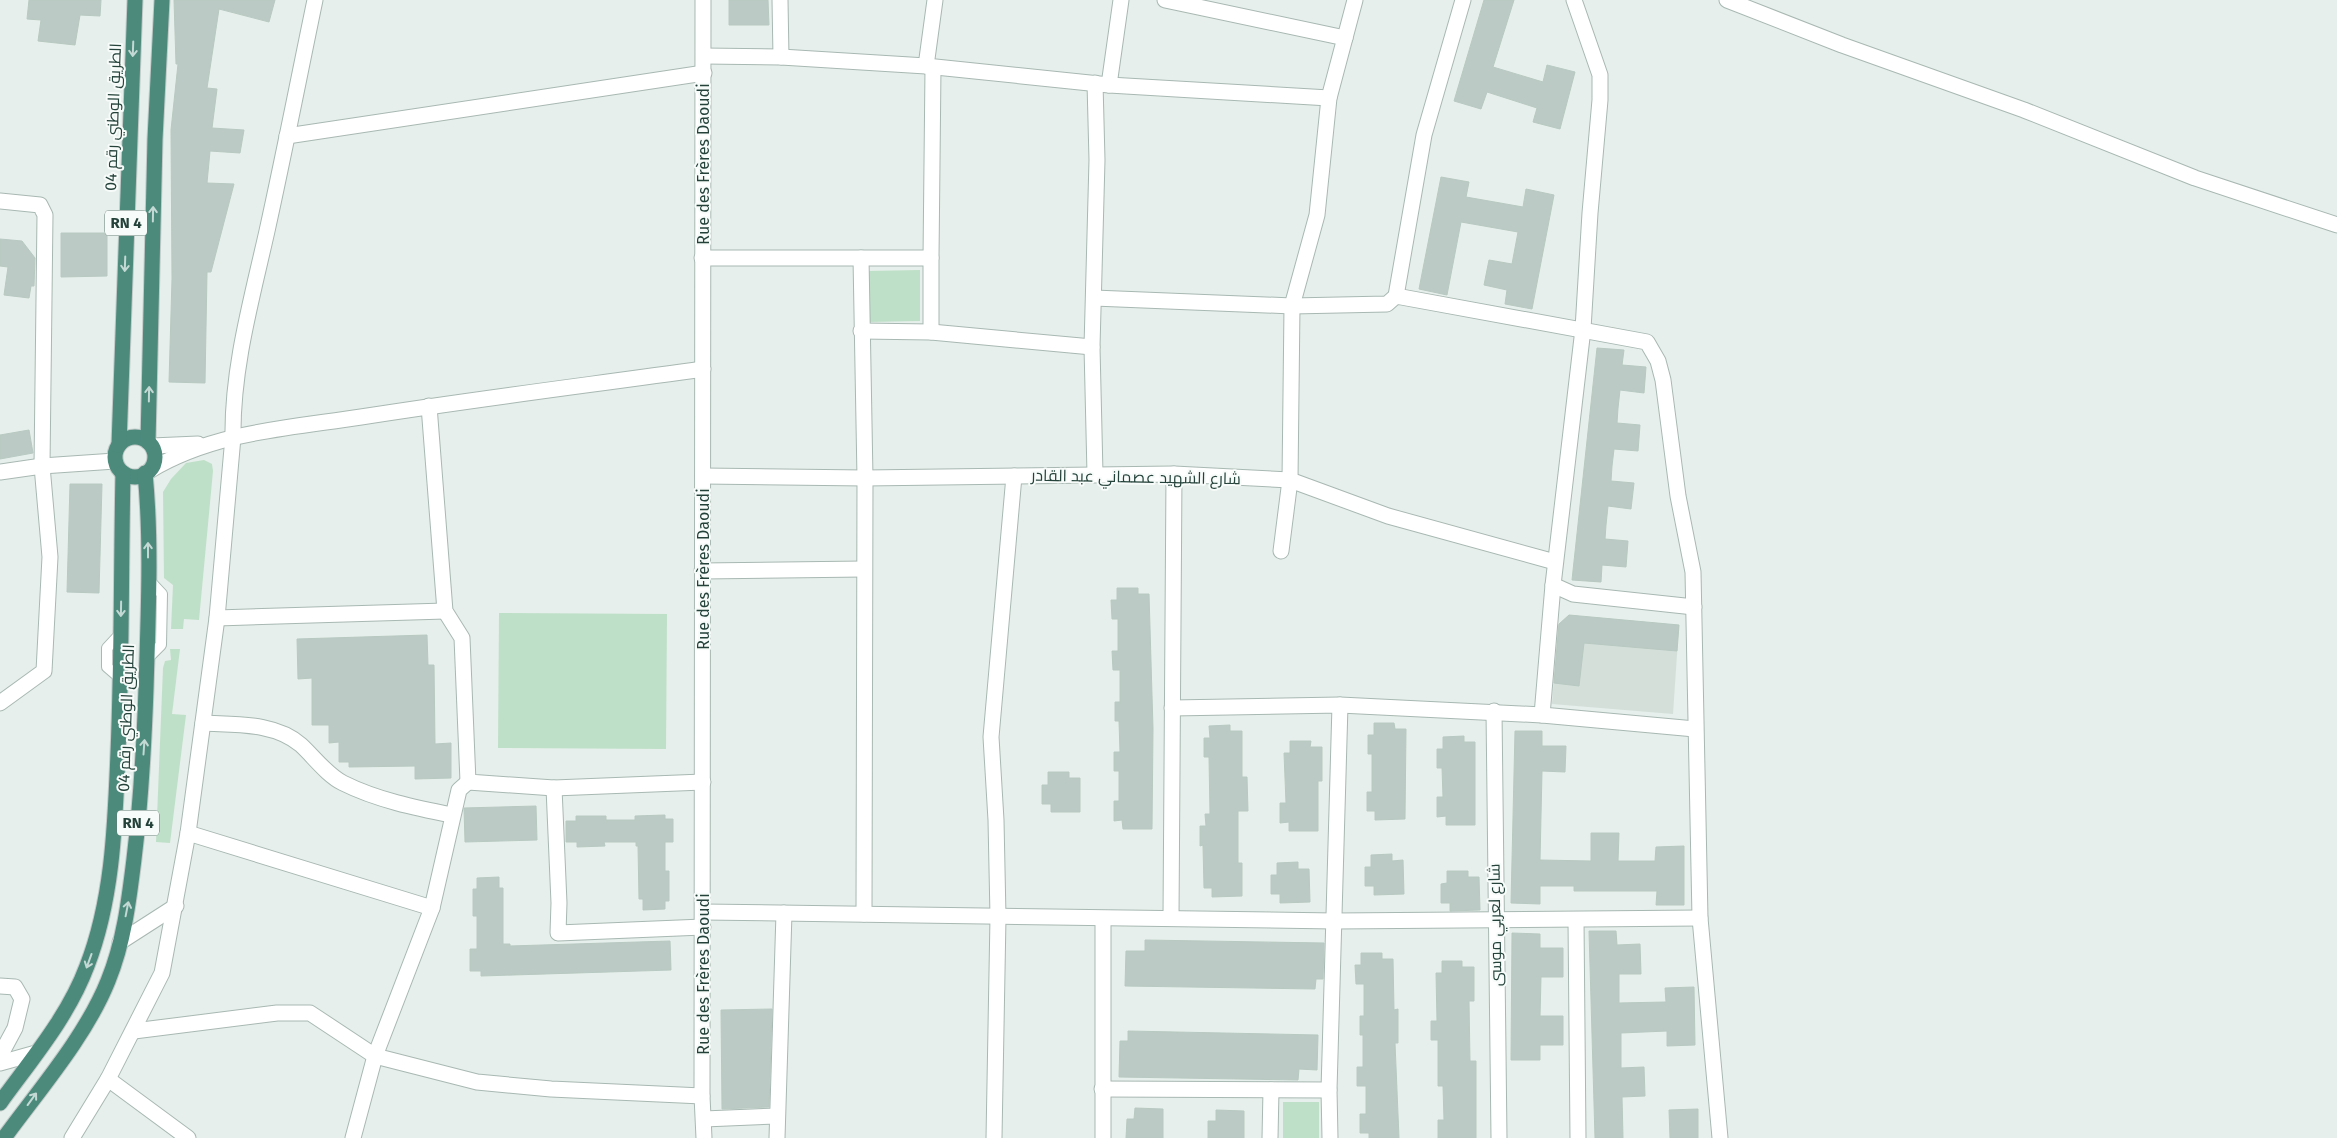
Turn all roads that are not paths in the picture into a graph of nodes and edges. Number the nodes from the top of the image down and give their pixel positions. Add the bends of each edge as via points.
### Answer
1 (135, 0) edge
2 (162, 0) edge
3 (315, 0) edge
4 (702, 0) edge
5 (780, 0) edge
6 (935, 0) edge
7 (1121, 0) edge
8 (1165, 0) edge
9 (1355, 0) edge
10 (1463, 0) edge
11 (1574, 0) edge
12 (1727, 0) edge
13 (1344, 38) junction
14 (704, 56) junction
15 (781, 58) junction
16 (929, 67) junction
17 (704, 73) junction
18 (1102, 84) junction
19 (1329, 98) junction
20 (287, 136) junction
21 (0, 201) edge
22 (2337, 225) edge
23 (702, 258) junction
24 (861, 258) junction
25 (931, 258) junction
26 (1396, 296) junction
27 (1094, 298) junction
28 (1292, 306) junction
29 (1583, 329) junction
30 (861, 331) junction
31 (931, 332) junction
32 (1092, 347) junction
33 (703, 369) junction
34 (429, 406) junction
35 (233, 437) junction
36 (150, 444) junction
37 (207, 444) junction
38 (119, 445) junction
39 (42, 466) junction
40 (119, 467) junction
41 (0, 472) edge
42 (147, 472) junction
43 (1095, 474) junction
44 (1174, 474) junction
45 (704, 476) junction
46 (1014, 476) junction
47 (865, 478) junction
48 (1290, 480) junction
49 (1281, 551) dead end
50 (1555, 562) junction
51 (864, 569) junction
52 (702, 571) junction
53 (1553, 585) junction
54 (1694, 608) junction
55 (445, 611) junction
56 (217, 618) junction
57 (0, 703) edge
58 (1340, 706) junction
59 (1172, 708) junction
60 (1494, 712) junction
61 (1542, 715) junction
62 (203, 723) junction
63 (1694, 729) junction
64 (468, 782) junction
65 (703, 782) junction
66 (554, 788) junction
67 (452, 815) junction
68 (188, 833) junction
69 (176, 906) junction
70 (432, 908) junction
71 (784, 913) junction
72 (864, 914) junction
73 (998, 917) junction
74 (1171, 918) junction
75 (1700, 918) junction
76 (703, 919) junction
77 (1104, 919) junction
78 (1576, 920) junction
79 (1335, 921) junction
80 (1495, 921) junction
81 (120, 942) junction
82 (0, 986) edge
83 (134, 1031) junction
84 (36, 1053) junction
85 (0, 1056) edge
86 (375, 1056) junction
87 (0, 1063) edge
88 (108, 1079) junction
89 (1102, 1089) junction
90 (1271, 1090) junction
91 (1329, 1090) junction
92 (702, 1096) junction
93 (0, 1103) edge
94 (778, 1116) junction
95 (704, 1119) junction
96 (4, 1138) edge
97 (72, 1138) edge
98 (188, 1138) edge
99 (353, 1138) edge
100 (704, 1138) edge
101 (777, 1138) edge
102 (994, 1138) edge
103 (1103, 1138) edge
104 (1270, 1138) edge
105 (1330, 1138) edge
106 (1499, 1138) edge
107 (1578, 1138) edge
108 (1720, 1138) edge

1 -> 38 highway, الطريق الوطني رقم 04 / RN 4
36 -> 2 highway, RN 4 via 155,140
3 - 20 street
4 - 14 street, Rue des Frères Daoudi
5 - 15 street
6 - 16 street
7 - 18 street
8 - 13 street
9 - 13 street
10 - 26 street via 1424,136
11 - 29 street via 1600,75
12 - 22 street via 1842,46 2024,110 2194,178
13 - 19 street
14 - 15 street
14 - 17 street, Rue des Frères Daoudi
15 - 16 street
16 - 18 street
16 - 25 street
17 - 20 street
17 - 23 street, Rue des Frères Daoudi
18 - 19 street
18 - 27 street
19 - 28 street via 1317,214
20 - 35 street via 245,330 232,413
21 - 39 street via 40,205 45,216
23 - 24 street
23 - 33 street, Rue des Frères Daoudi
24 - 25 street
24 - 30 street
25 - 31 street
26 - 28 street via 1386,304
26 - 29 street
27 - 28 street
27 - 32 street
28 - 48 street
29 - 50 street
29 - 54 street via 1646,342 1658,361 1693,572
30 - 31 street
30 - 47 street
31 - 32 street
32 - 43 street
33 - 34 street
33 - 45 street, Rue des Frères Daoudi
34 - 35 street
34 - 55 street
35 - 37 street
35 - 56 street
36 - 37 street
36 - 38 highway via 133,437
36 - 42 highway via 155,459
37 - 42 street
38 - 40 highway via 115,452
39 - 40 street
39 - 41 street
39 - 57 street via 50,557 44,671
40 - 42 highway via 130,476
40 -> 84 highway, الطريق الوطني رقم 04 / RN 4 via 121,679 116,808 104,906 97,938 74,995
81 -> 42 highway, الطريق الوطني رقم 04 / RN 4 via 140,810 147,659
43 - 44 street, شارع الشهيد عصماني عبد القادر
43 - 46 street, شارع الشهيد عصماني عبد القادر
44 - 48 street, شارع الشهيد عصماني عبد القادر
44 - 59 street
45 - 47 street, شارع الشهيد عصماني عبد القادر
45 - 52 street, Rue des Frères Daoudi
46 - 47 street, شارع الشهيد عصماني عبد القادر
46 - 73 street via 991,737
47 - 51 street
48 - 49 street
48 - 50 street, شارع الشهيد عصماني عبد القادر via 1388,516
50 - 53 street
51 - 52 street
51 - 72 street
52 - 65 street, Rue des Frères Daoudi
53 - 54 street via 1573,594
53 - 61 street
54 - 63 street
55 - 56 street
55 - 64 street via 462,638
56 - 62 street
58 - 59 street
58 - 60 street
58 - 79 street
59 - 74 street
60 - 61 street
60 - 80 street, شارع لعربي موسى
61 - 63 street
62 - 67 street via 262,727 281,733 299,743 343,783 404,805
62 - 68 street
63 - 75 street
64 - 66 street
64 - 67 street via 459,790
65 - 66 street
65 - 76 street, Rue des Frères Daoudi
66 - 76 street via 558,933
67 - 70 street
68 - 69 street
68 - 70 street
69 - 81 street
69 - 83 street via 162,973
70 - 86 street
71 - 72 street
71 - 76 street
71 - 94 street
72 - 73 street
73 - 77 street
73 - 102 street
74 - 77 street
74 - 79 street
75 - 78 street
75 - 108 street
76 - 92 street, Rue des Frères Daoudi
77 - 89 street
78 - 80 street
78 - 107 street
79 - 80 street
79 - 91 street
80 - 106 street, شارع لعربي موسى
96 -> 81 highway, الطريق الوطني رقم 04 / RN 4 via 98,1002 108,982
82 - 85 street via 15,987 22,999 15,1028
83 - 86 street via 277,1013 310,1014
83 - 88 street
84 - 87 street
84 - 93 highway, الطريق الوطني رقم 04 / RN 4
86 - 92 street via 477,1082
86 - 99 street
88 - 97 street
88 - 98 street
89 - 90 street
89 - 103 street
90 - 91 street
90 - 104 street
91 - 105 street
92 - 95 street, Rue des Frères Daoudi
94 - 95 street
94 - 101 street
95 - 100 street, Rue des Frères Daoudi

